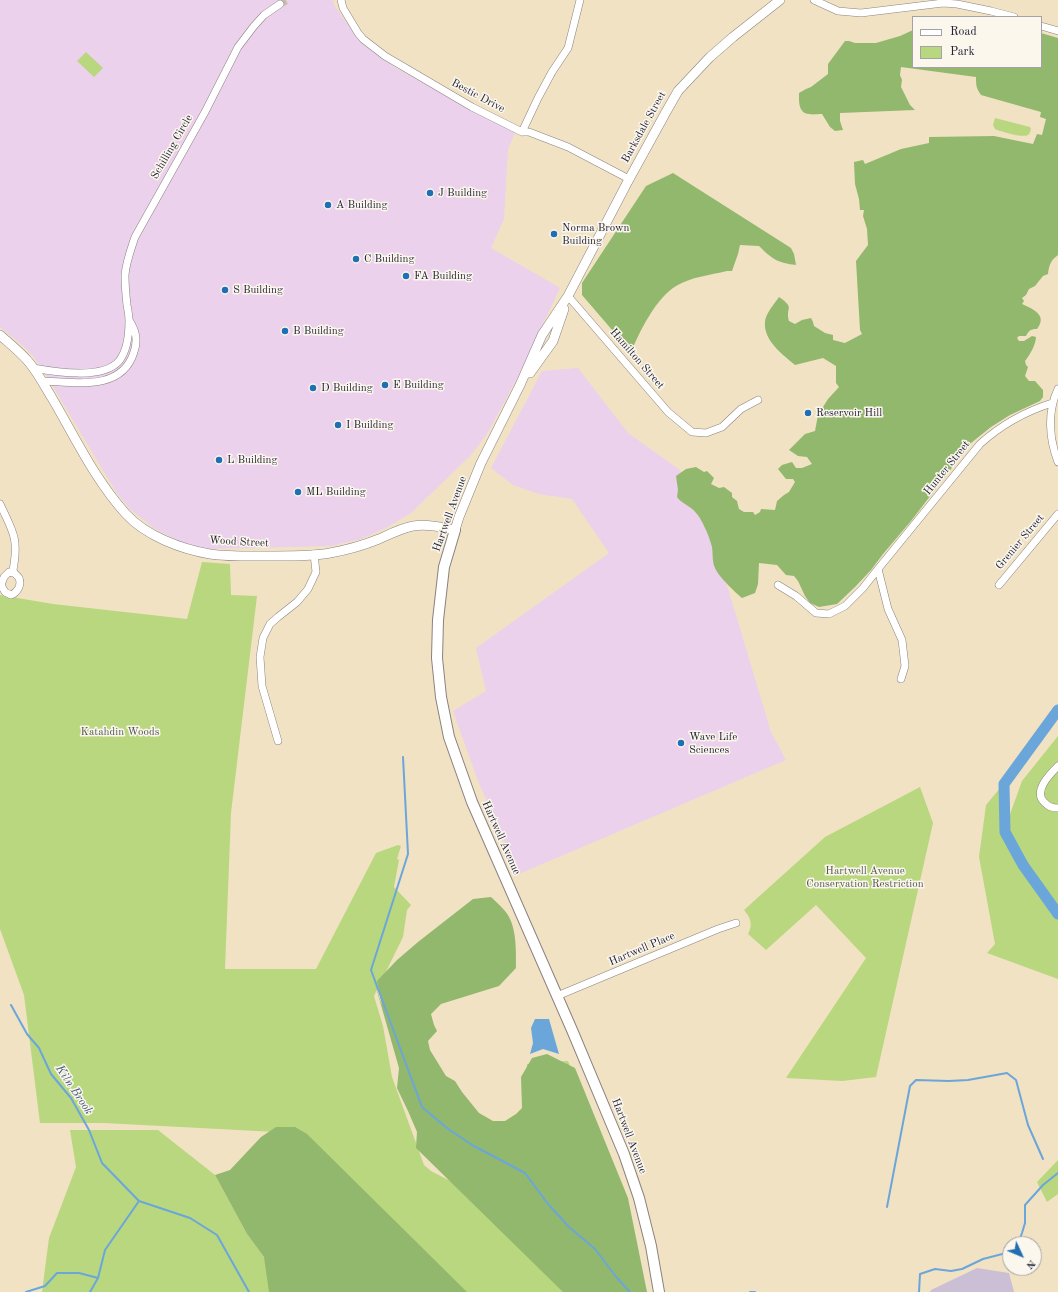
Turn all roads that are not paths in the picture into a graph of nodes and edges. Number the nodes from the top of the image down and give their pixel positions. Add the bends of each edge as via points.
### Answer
1 (341, 0) edge
2 (580, 0) edge
3 (780, 0) edge
4 (814, 0) edge
5 (280, 4) dead end
6 (1010, 16) edge
7 (1042, 26) edge
8 (1058, 31) edge
9 (522, 132) junction
10 (629, 179) junction
11 (568, 296) junction
12 (129, 320) junction
13 (0, 335) edge
14 (542, 335) joint
15 (553, 341) joint
16 (33, 368) junction
17 (42, 381) junction
18 (520, 385) junction
19 (1058, 389) edge
20 (758, 400) dead end
21 (1052, 403) junction
22 (1058, 462) edge
23 (0, 504) edge
24 (1058, 514) edge
25 (455, 530) junction
26 (314, 554) junction
27 (878, 569) junction
28 (13, 572) dead end
29 (778, 584) dead end
30 (999, 585) dead end
31 (902, 679) dead end
32 (278, 741) dead end
33 (1058, 766) edge
34 (1058, 808) edge
35 (736, 923) dead end
36 (557, 996) junction
37 (659, 1292) edge

1 - 9 street, Bestic Drive via 358,33 385,56 472,107
2 - 9 street via 568,48 552,72
3 - 10 street, Barksdale Street via 710,57 678,91
4 - 6 street via 838,11 861,14 943,3
5 - 12 street, Schilling Circle via 264,15 238,47 135,237 125,274
7 - 8 street
9 - 10 street, Bestic Drive via 529,132 568,146
10 - 11 street, Barksdale Street
11 - 14 street, Barksdale Street
11 - 15 street, Barksdale Street
11 - 20 street, Hamilton Street via 668,412 692,432 706,433 722,427 741,409
12 - 16 street, Schilling Circle via 124,352 118,362 108,368 83,373
12 - 17 street, Schilling Circle via 137,335 136,346 133,357 118,375 90,383
13 - 16 street, Wood Street
14 - 18 street, Hartwell Avenue
15 - 18 street, Hartwell Avenue
16 - 17 street, Wood Street
17 - 26 street, Wood Street via 101,482 127,515 142,528 172,543 210,554
18 - 25 street, Hartwell Avenue via 481,463
19 - 21 street
21 - 22 street via 1050,434
21 - 27 street, Hunter Street via 1008,422 980,444
23 - 28 street via 15,540
24 - 30 street, Grenier Street
25 - 26 street, Wood Street via 411,526 358,546 328,554
25 - 36 main road, Hartwell Avenue via 444,567 437,650 441,697 449,737 472,802
26 - 32 street via 316,572 308,589 297,602 270,624 263,638 260,657 262,686
27 - 29 street, Hunter Street via 845,606 828,614 816,613
27 - 31 street via 888,609 902,640 905,666
33 - 34 street via 1043,783 1040,795 1051,808
35 - 36 street, Hartwell Place
36 - 37 main road, Hartwell Avenue via 627,1162 641,1205

